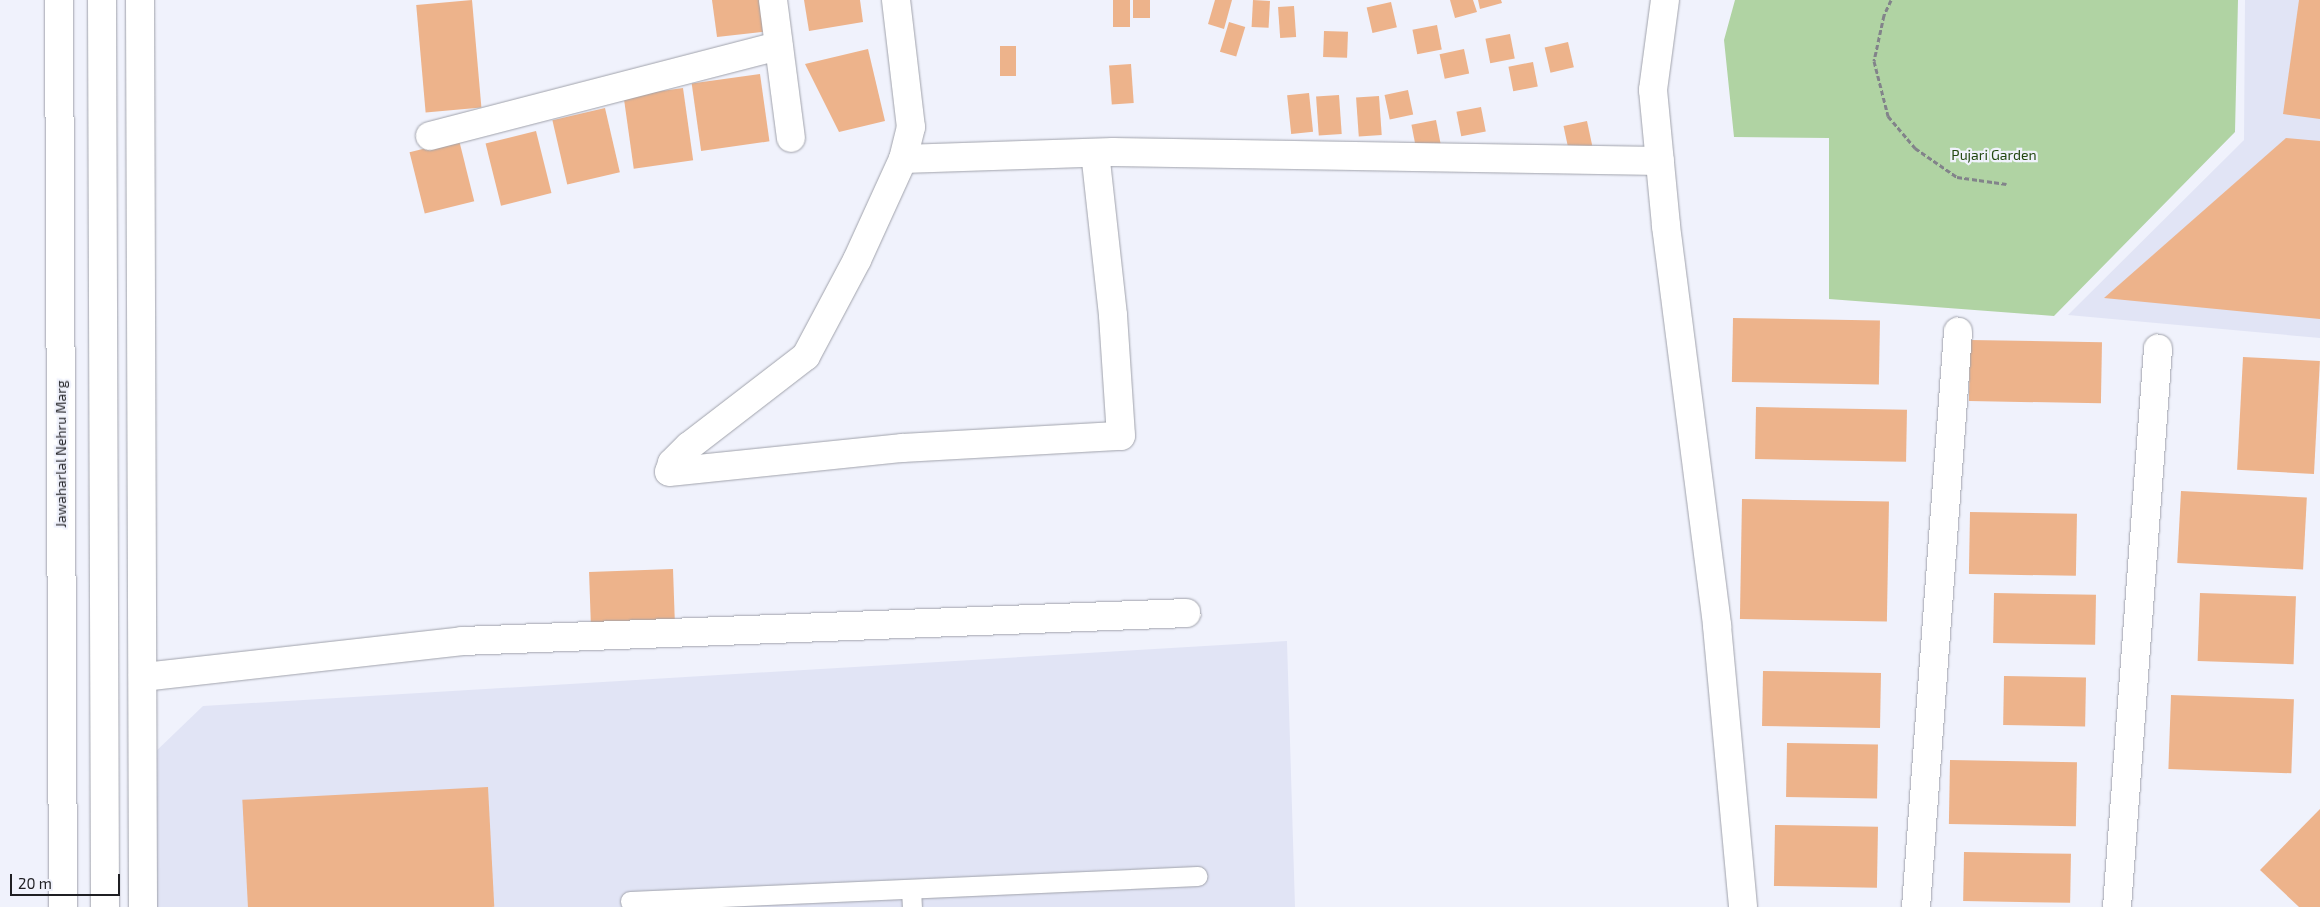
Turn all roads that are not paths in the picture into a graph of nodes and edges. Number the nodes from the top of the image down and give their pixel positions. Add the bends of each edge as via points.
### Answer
1 (59, 0) edge
2 (102, 0) edge
3 (140, 0) edge
4 (773, 0) edge
5 (896, 0) edge
6 (1665, 0) edge
7 (779, 46) junction
8 (430, 136) dead end
9 (791, 138) dead end
10 (1095, 152) junction
11 (903, 159) junction
12 (1660, 161) junction
13 (1958, 332) dead end
14 (2158, 349) dead end
15 (1186, 613) dead end
16 (143, 677) junction
17 (1197, 876) dead end
18 (912, 898) edge
19 (630, 901) dead end
20 (63, 907) edge
21 (105, 907) edge
22 (143, 907) edge
23 (1743, 907) edge
24 (1916, 907) edge
25 (2117, 907) edge

1 - 20 street, Jawaharlal Nehru Marg
2 - 21 street
3 - 16 street
4 - 7 street
5 - 11 street via 912,127
6 - 12 street via 1653,90
7 - 8 street
7 - 9 street
10 - 11 street
10 - 11 street via 1113,315 1121,436 902,448 668,472 672,463 689,446 806,356 857,260
10 - 12 street
12 - 23 street via 1717,626
13 - 24 street
14 - 25 street
15 - 16 street via 462,641
16 - 22 street
17 - 18 lane
18 - 19 lane

